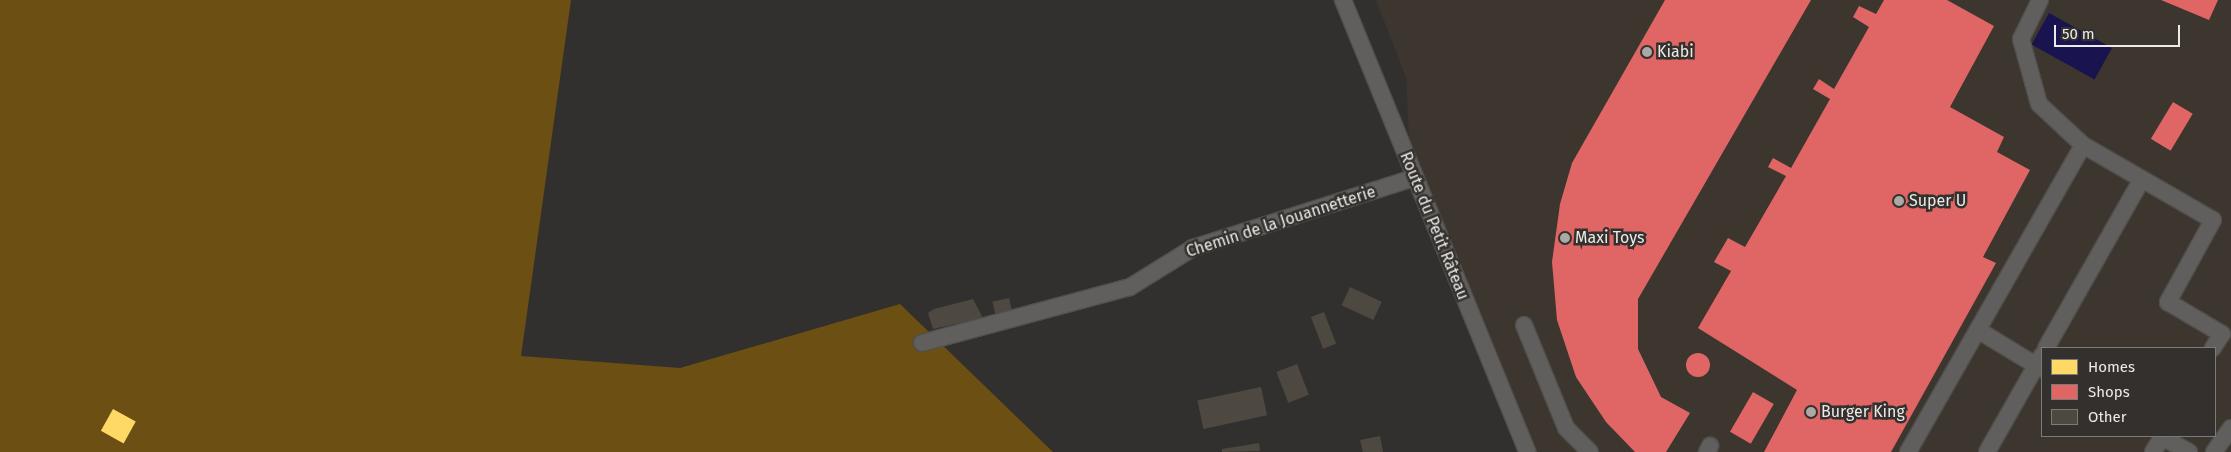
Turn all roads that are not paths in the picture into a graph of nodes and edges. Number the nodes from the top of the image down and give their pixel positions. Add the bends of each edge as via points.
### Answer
1 (1344, 0) edge
2 (2040, 0) edge
3 (2083, 145) junction
4 (1414, 178) junction
5 (2142, 179) junction
6 (1524, 325) dead end
7 (1978, 330) junction
8 (922, 343) dead end
9 (2047, 347) edge
10 (2215, 347) edge
11 (2040, 363) edge
12 (1566, 428) junction
13 (2231, 428) edge
14 (2158, 441) edge
15 (1527, 452) edge
16 (1576, 452) edge
17 (1590, 452) edge
18 (1908, 452) edge
19 (1987, 452) edge
20 (2174, 452) edge
21 (2188, 452) edge
22 (2214, 452) edge

1 - 4 street, Route du Petit Râteau
2 - 3 street via 2021,39 2039,104
3 - 5 street
3 - 7 street
4 - 8 street, Chemin de la Jouannetterie via 1193,248 1130,287
4 - 15 street, Route du Petit Râteau
5 - 9 street
5 - 10 street via 2213,220 2168,302 2222,334
6 - 12 street
7 - 11 street
7 - 18 street
11 - 19 street
12 - 16 street
12 - 17 street
13 - 22 street
14 - 20 street
14 - 21 street

